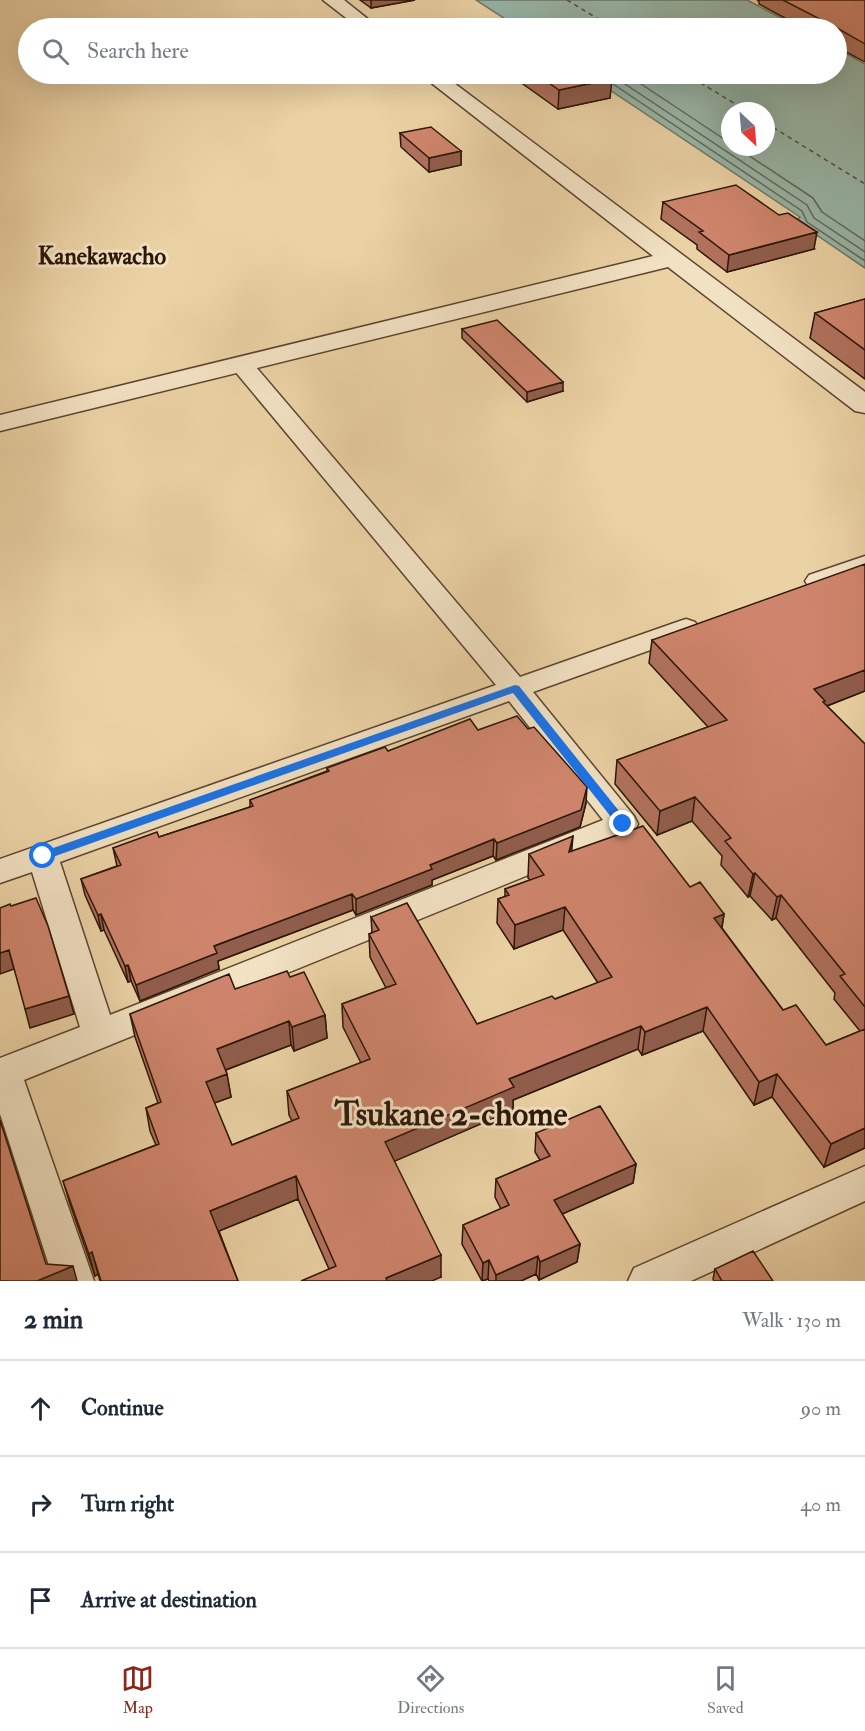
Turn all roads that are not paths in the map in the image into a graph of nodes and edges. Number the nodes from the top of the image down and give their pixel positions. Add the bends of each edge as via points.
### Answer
1 (332, 0) edge
2 (356, 18) edge
3 (443, 84) edge
4 (673, 258) junction
5 (242, 365) junction
6 (865, 405) edge
7 (0, 423) edge
8 (865, 564) edge
9 (797, 588) edge
10 (707, 621) edge
11 (515, 689) junction
12 (43, 856) junction
13 (0, 871) edge
14 (99, 1034) junction
15 (2, 1073) edge
16 (865, 1183) edge
17 (74, 1281) edge
18 (648, 1281) edge

1 - 2 street
3 - 4 street
4 - 5 street
4 - 6 street
5 - 7 street
5 - 11 street
8 - 9 street
10 - 11 street
11 - 12 street
11 - 14 street via 623,824
12 - 13 street
12 - 14 street
14 - 15 street
15 - 17 street
16 - 18 street

